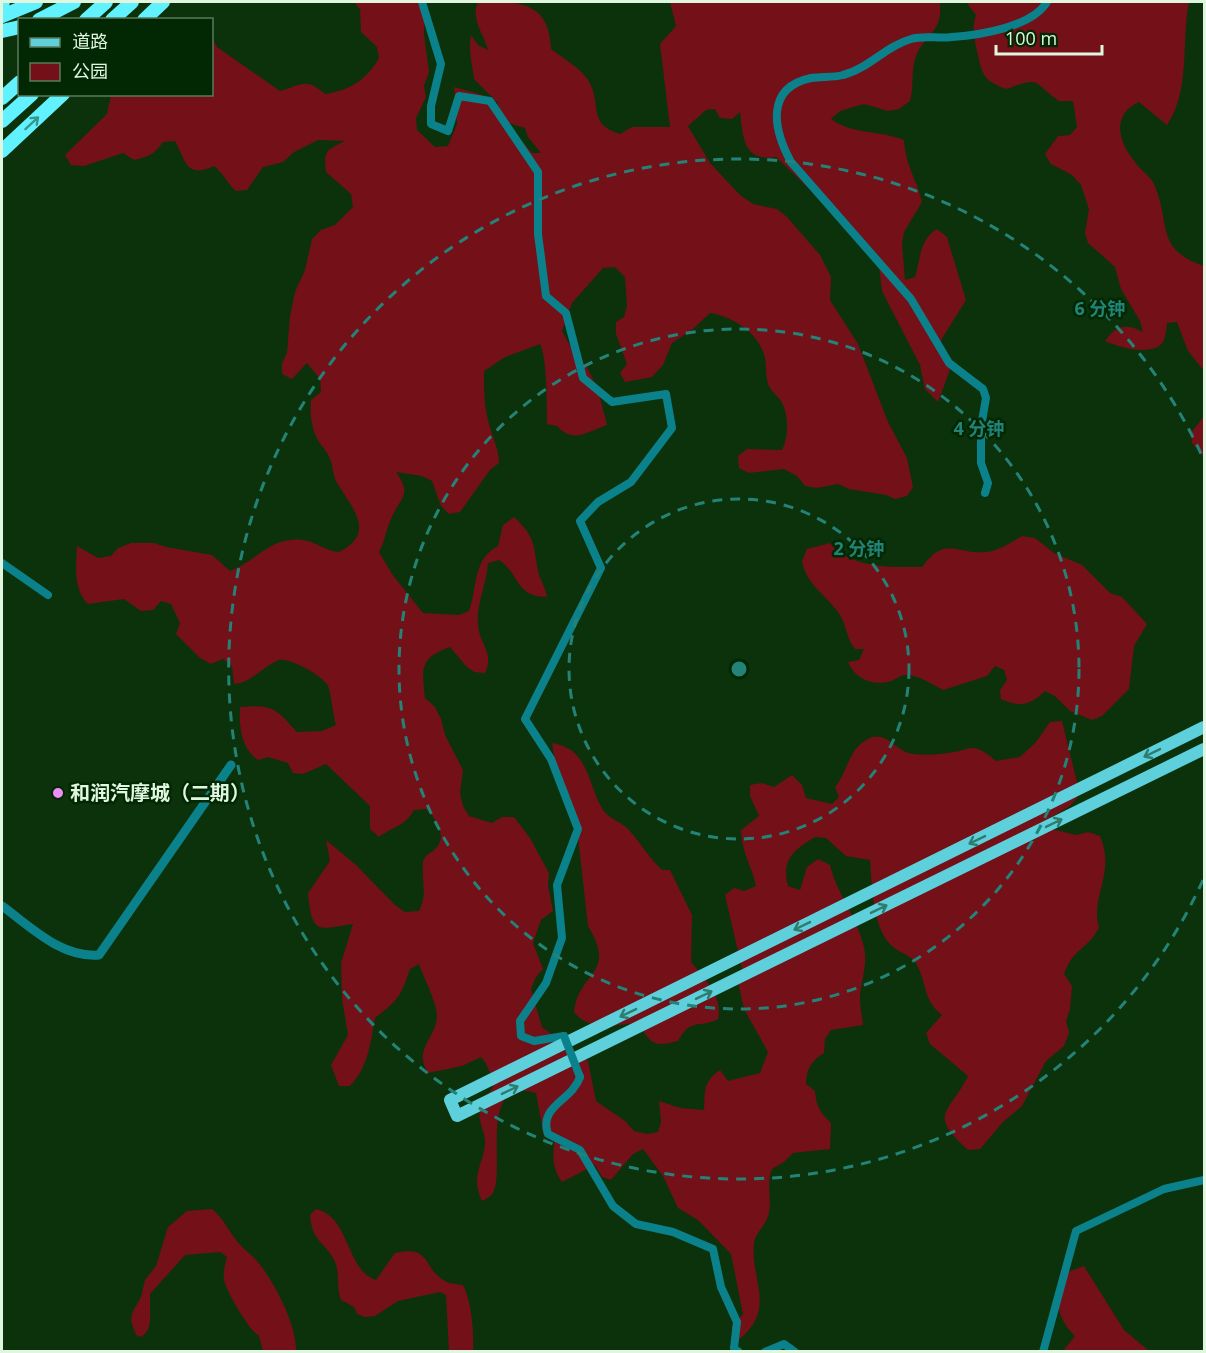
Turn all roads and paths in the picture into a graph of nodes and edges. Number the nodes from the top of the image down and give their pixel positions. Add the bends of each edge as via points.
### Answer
1 (36, 2) edge
2 (74, 2) edge
3 (105, 2) edge
4 (132, 2) edge
5 (163, 2) edge
6 (422, 2) edge
7 (1047, 2) edge
8 (2, 16) edge
9 (43, 18) edge
10 (88, 18) edge
11 (114, 18) edge
12 (146, 18) edge
13 (18, 28) edge
14 (2, 32) edge
15 (18, 84) edge
16 (30, 96) edge
17 (61, 96) edge
18 (2, 98) edge
19 (2, 121) edge
20 (2, 151) edge
21 (985, 493) dead end
22 (2, 563) edge
23 (48, 595) dead end
24 (1204, 728) edge
25 (1204, 749) edge
26 (231, 765) dead end
27 (2, 906) edge
28 (1204, 1180) edge
29 (739, 1352) edge
30 (765, 1352) edge
31 (795, 1352) edge
32 (1043, 1352) edge

1 - 8 highway
2 - 9 highway
3 - 10 highway
4 - 11 highway
5 - 12 highway
6 - 29 street, bridge via 441,64 431,105 431,124 448,131 459,96 490,102 538,172 538,234 546,296 566,313 582,378 612,402 666,394 672,428 631,482 598,502 580,521 601,568 525,719 551,759 578,829 557,885 562,938 546,983 520,1021 521,1036 534,1041 564,1036 580,1077 577,1088 547,1113 544,1123 548,1134 580,1150 613,1206 636,1224 674,1232 713,1249 722,1287 737,1322 734,1348
7 - 21 street via 1034,17 1020,24 953,37 913,38 843,75 802,81 784,93 776,111 780,136 791,162 911,299 949,363 983,389 986,398 981,463 988,483
13 - 14 highway
15 - 18 highway
16 - 19 highway
20 -> 17 highway
22 - 23 street
24 -> 25 main road via 450,1100 457,1116
26 - 27 street via 99,956 68,953
28 - 32 street via 1164,1189 1076,1231
30 - 31 street via 784,1344

